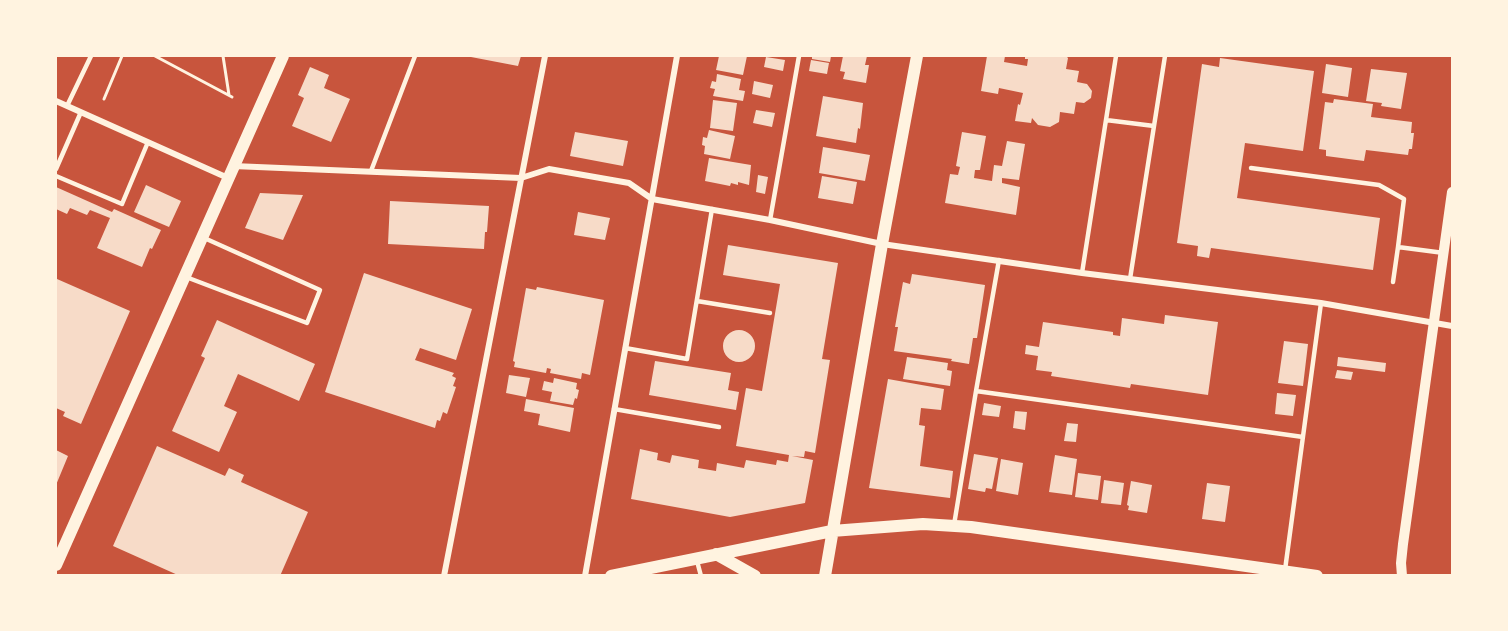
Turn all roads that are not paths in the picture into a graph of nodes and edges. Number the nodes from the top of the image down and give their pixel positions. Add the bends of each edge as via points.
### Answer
1 (91, 56) edge
2 (283, 56) edge
3 (415, 56) edge
4 (545, 56) edge
5 (677, 56) edge
6 (799, 56) edge
7 (917, 56) edge
8 (1116, 56) edge
9 (1165, 56) edge
10 (56, 101) edge
11 (68, 106) junction
12 (81, 112) junction
13 (1106, 120) junction
14 (1154, 126) junction
15 (148, 142) junction
16 (233, 166) junction
17 (1251, 168) dead end
18 (56, 169) edge
19 (371, 171) junction
20 (56, 176) edge
21 (228, 178) junction
22 (521, 178) junction
23 (1452, 192) edge
24 (652, 199) junction
25 (712, 209) junction
26 (770, 220) junction
27 (201, 237) junction
28 (882, 244) junction
29 (1398, 247) junction
30 (1444, 253) junction
31 (999, 260) junction
32 (1082, 273) junction
33 (184, 276) junction
34 (1130, 279) junction
35 (1393, 282) dead end
36 (697, 301) junction
37 (1321, 303) junction
38 (770, 314) dead end
39 (1434, 324) junction
40 (1452, 326) edge
41 (625, 348) junction
42 (976, 391) junction
43 (614, 409) junction
44 (719, 426) dead end
45 (1303, 437) junction
46 (954, 525) junction
47 (832, 531) junction
48 (716, 554) junction
49 (697, 558) junction
50 (56, 565) edge
51 (1284, 573) edge
52 (444, 576) edge
53 (585, 576) edge
54 (611, 576) edge
55 (701, 576) edge
56 (755, 576) edge
57 (825, 576) edge
58 (1317, 576) edge
59 (1402, 576) edge

1 - 11 lane
2 - 16 main road
3 - 19 lane
4 - 22 street
5 - 24 street
6 - 26 lane
7 - 28 main road
8 - 13 lane
9 - 14 lane
10 - 11 street
11 - 12 street
12 - 15 street
12 - 18 lane
13 - 14 lane
13 - 32 lane
14 - 34 lane
15 - 20 lane via 122,204
15 - 21 street
16 - 19 street
16 - 21 main road
17 - 29 lane via 1379,184 1404,199
19 - 22 street
21 - 27 main road
22 - 24 street via 549,169 629,183
22 - 52 street
23 - 30 street
24 - 25 street
24 - 41 street
25 - 26 street
25 - 36 lane
26 - 28 street
27 - 33 main road
27 - 33 lane via 320,290 307,323
28 - 31 street
28 - 47 main road
29 - 30 lane
29 - 35 lane
30 - 39 street
31 - 32 street
31 - 42 lane
32 - 34 street
33 - 50 main road
34 - 37 street
36 - 38 lane
36 - 41 lane via 687,359
37 - 39 street
37 - 45 lane
39 - 40 street
39 - 59 street via 1403,544
41 - 43 street
42 - 45 lane
42 - 46 lane
43 - 44 lane
43 - 53 street
45 - 51 lane
46 - 47 main road
46 - 51 main road
47 - 48 main road
47 - 57 main road
48 - 49 main road
48 - 56 main road
49 - 54 main road
49 - 55 lane
51 - 58 main road

